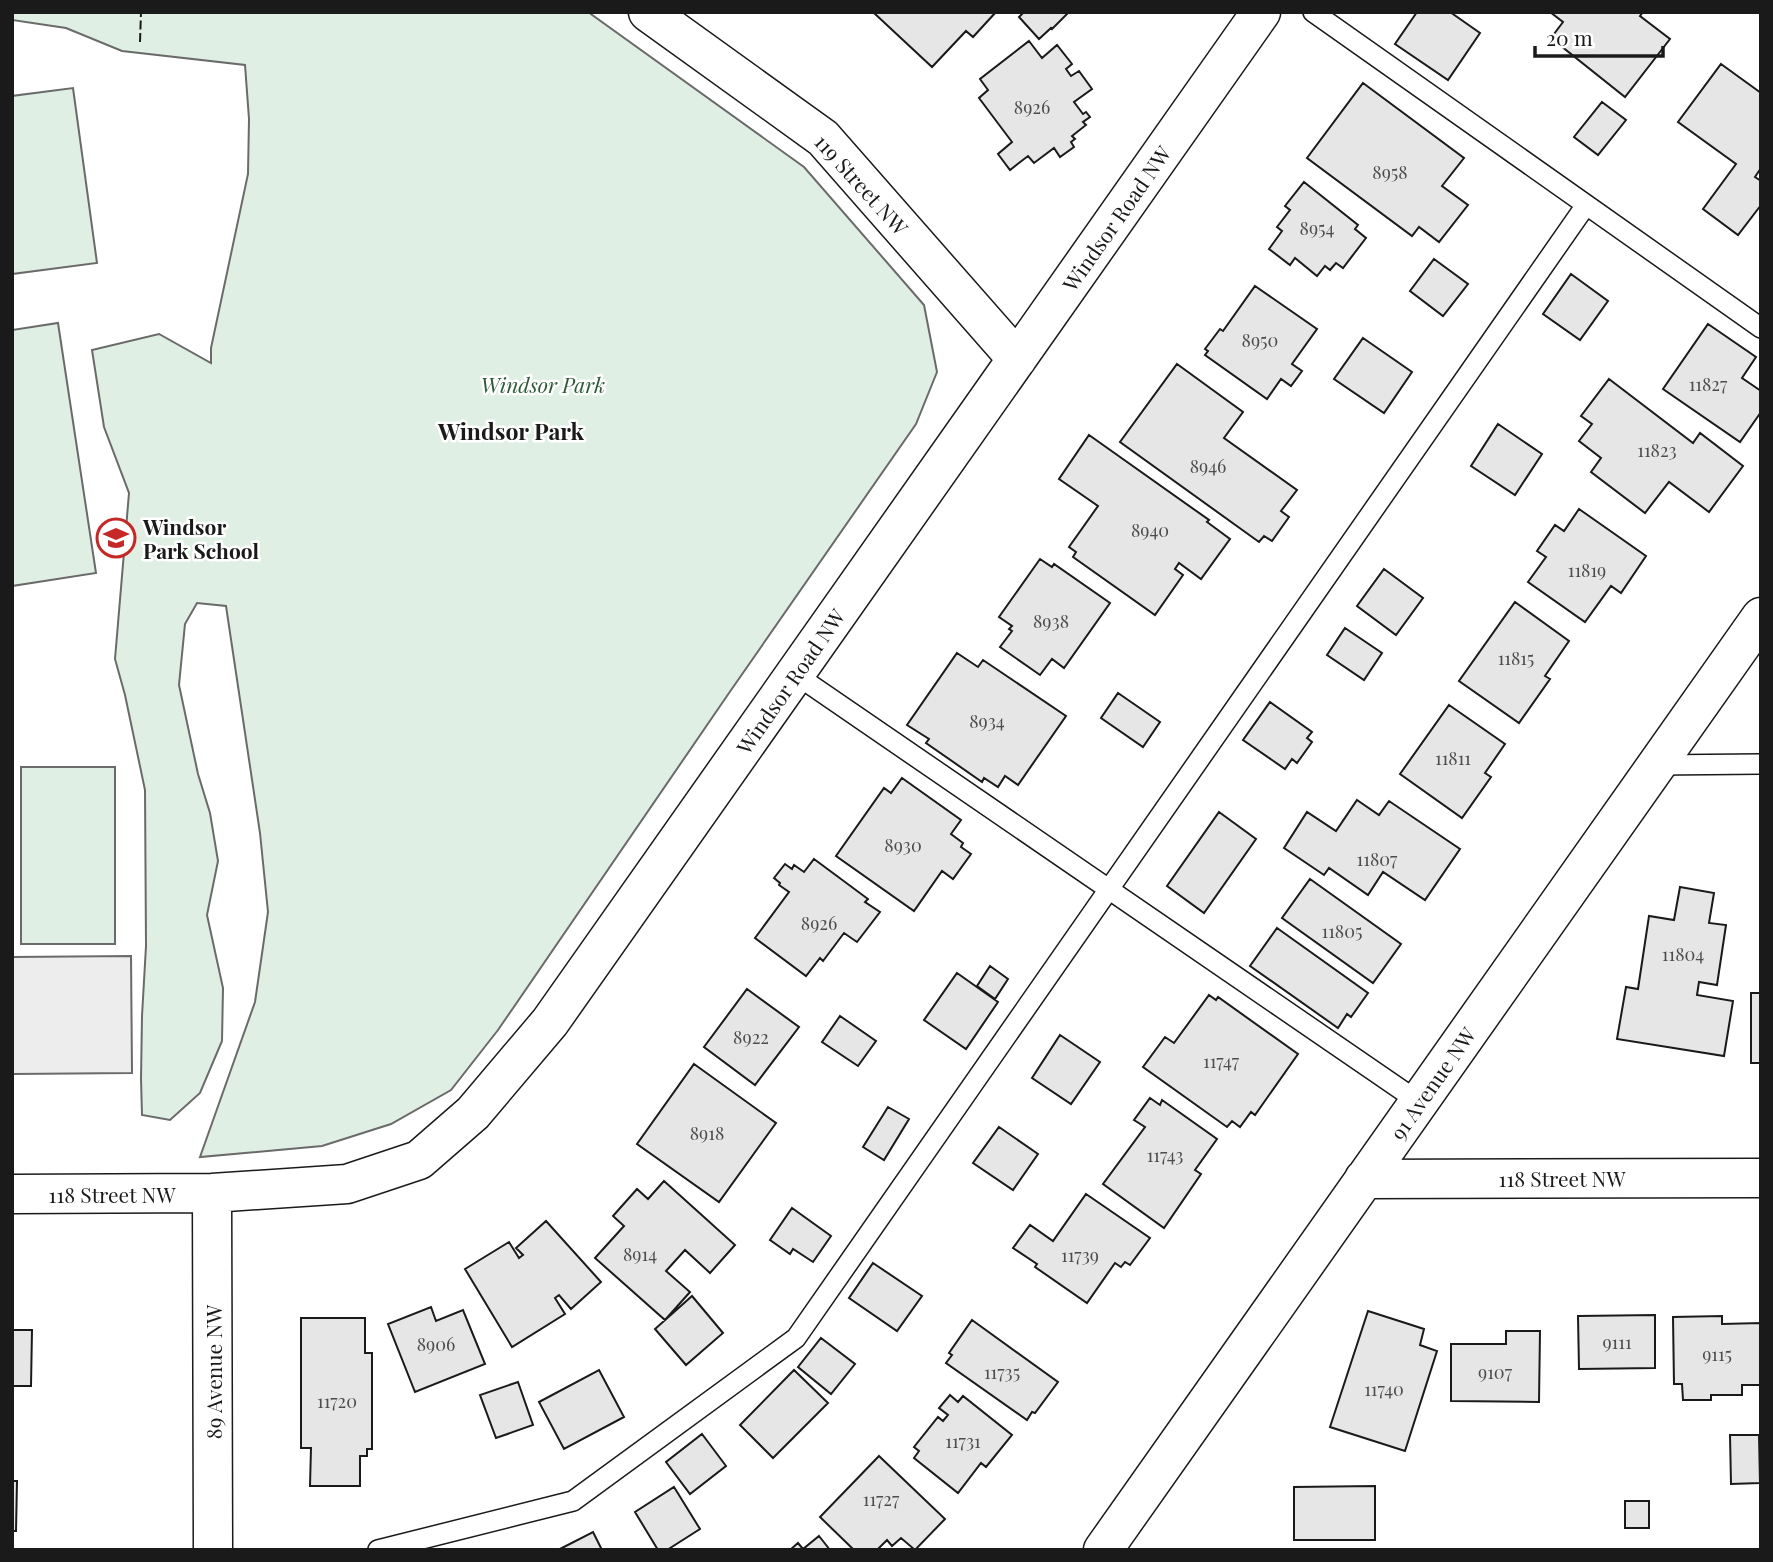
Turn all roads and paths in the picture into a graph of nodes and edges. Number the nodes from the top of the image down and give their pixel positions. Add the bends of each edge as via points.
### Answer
1 (648, 12) edge
2 (1313, 12) edge
3 (1260, 13) edge
4 (1586, 205) junction
5 (1761, 328) edge
6 (1017, 359) junction
7 (1761, 617) edge
8 (795, 674) junction
9 (1656, 765) junction
10 (1761, 765) edge
11 (1108, 889) junction
12 (1419, 1102) junction
13 (1761, 1178) edge
14 (1364, 1179) junction
15 (212, 1193) junction
16 (12, 1194) edge
17 (213, 1550) edge
18 (377, 1550) edge
19 (1103, 1550) edge

1 - 6 street, 119 Street NW via 823,138
2 - 4 lane
3 - 6 street, Windsor Road NW
4 - 5 lane
4 - 11 lane
6 - 8 street, Windsor Road NW
7 - 9 street, 91 Avenue NW
8 - 11 lane
8 - 15 street, Windsor Road NW via 550,1021 472,1112 419,1160 347,1184
9 - 10 lane
9 - 12 street, 91 Avenue NW
11 - 12 lane
11 - 18 lane via 796,1338 573,1501
12 - 14 street, 91 Avenue NW
13 - 14 street, 118 Street NW
14 - 19 street, 91 Avenue NW
15 - 16 street, 118 Street NW
15 - 17 street, 89 Avenue NW

